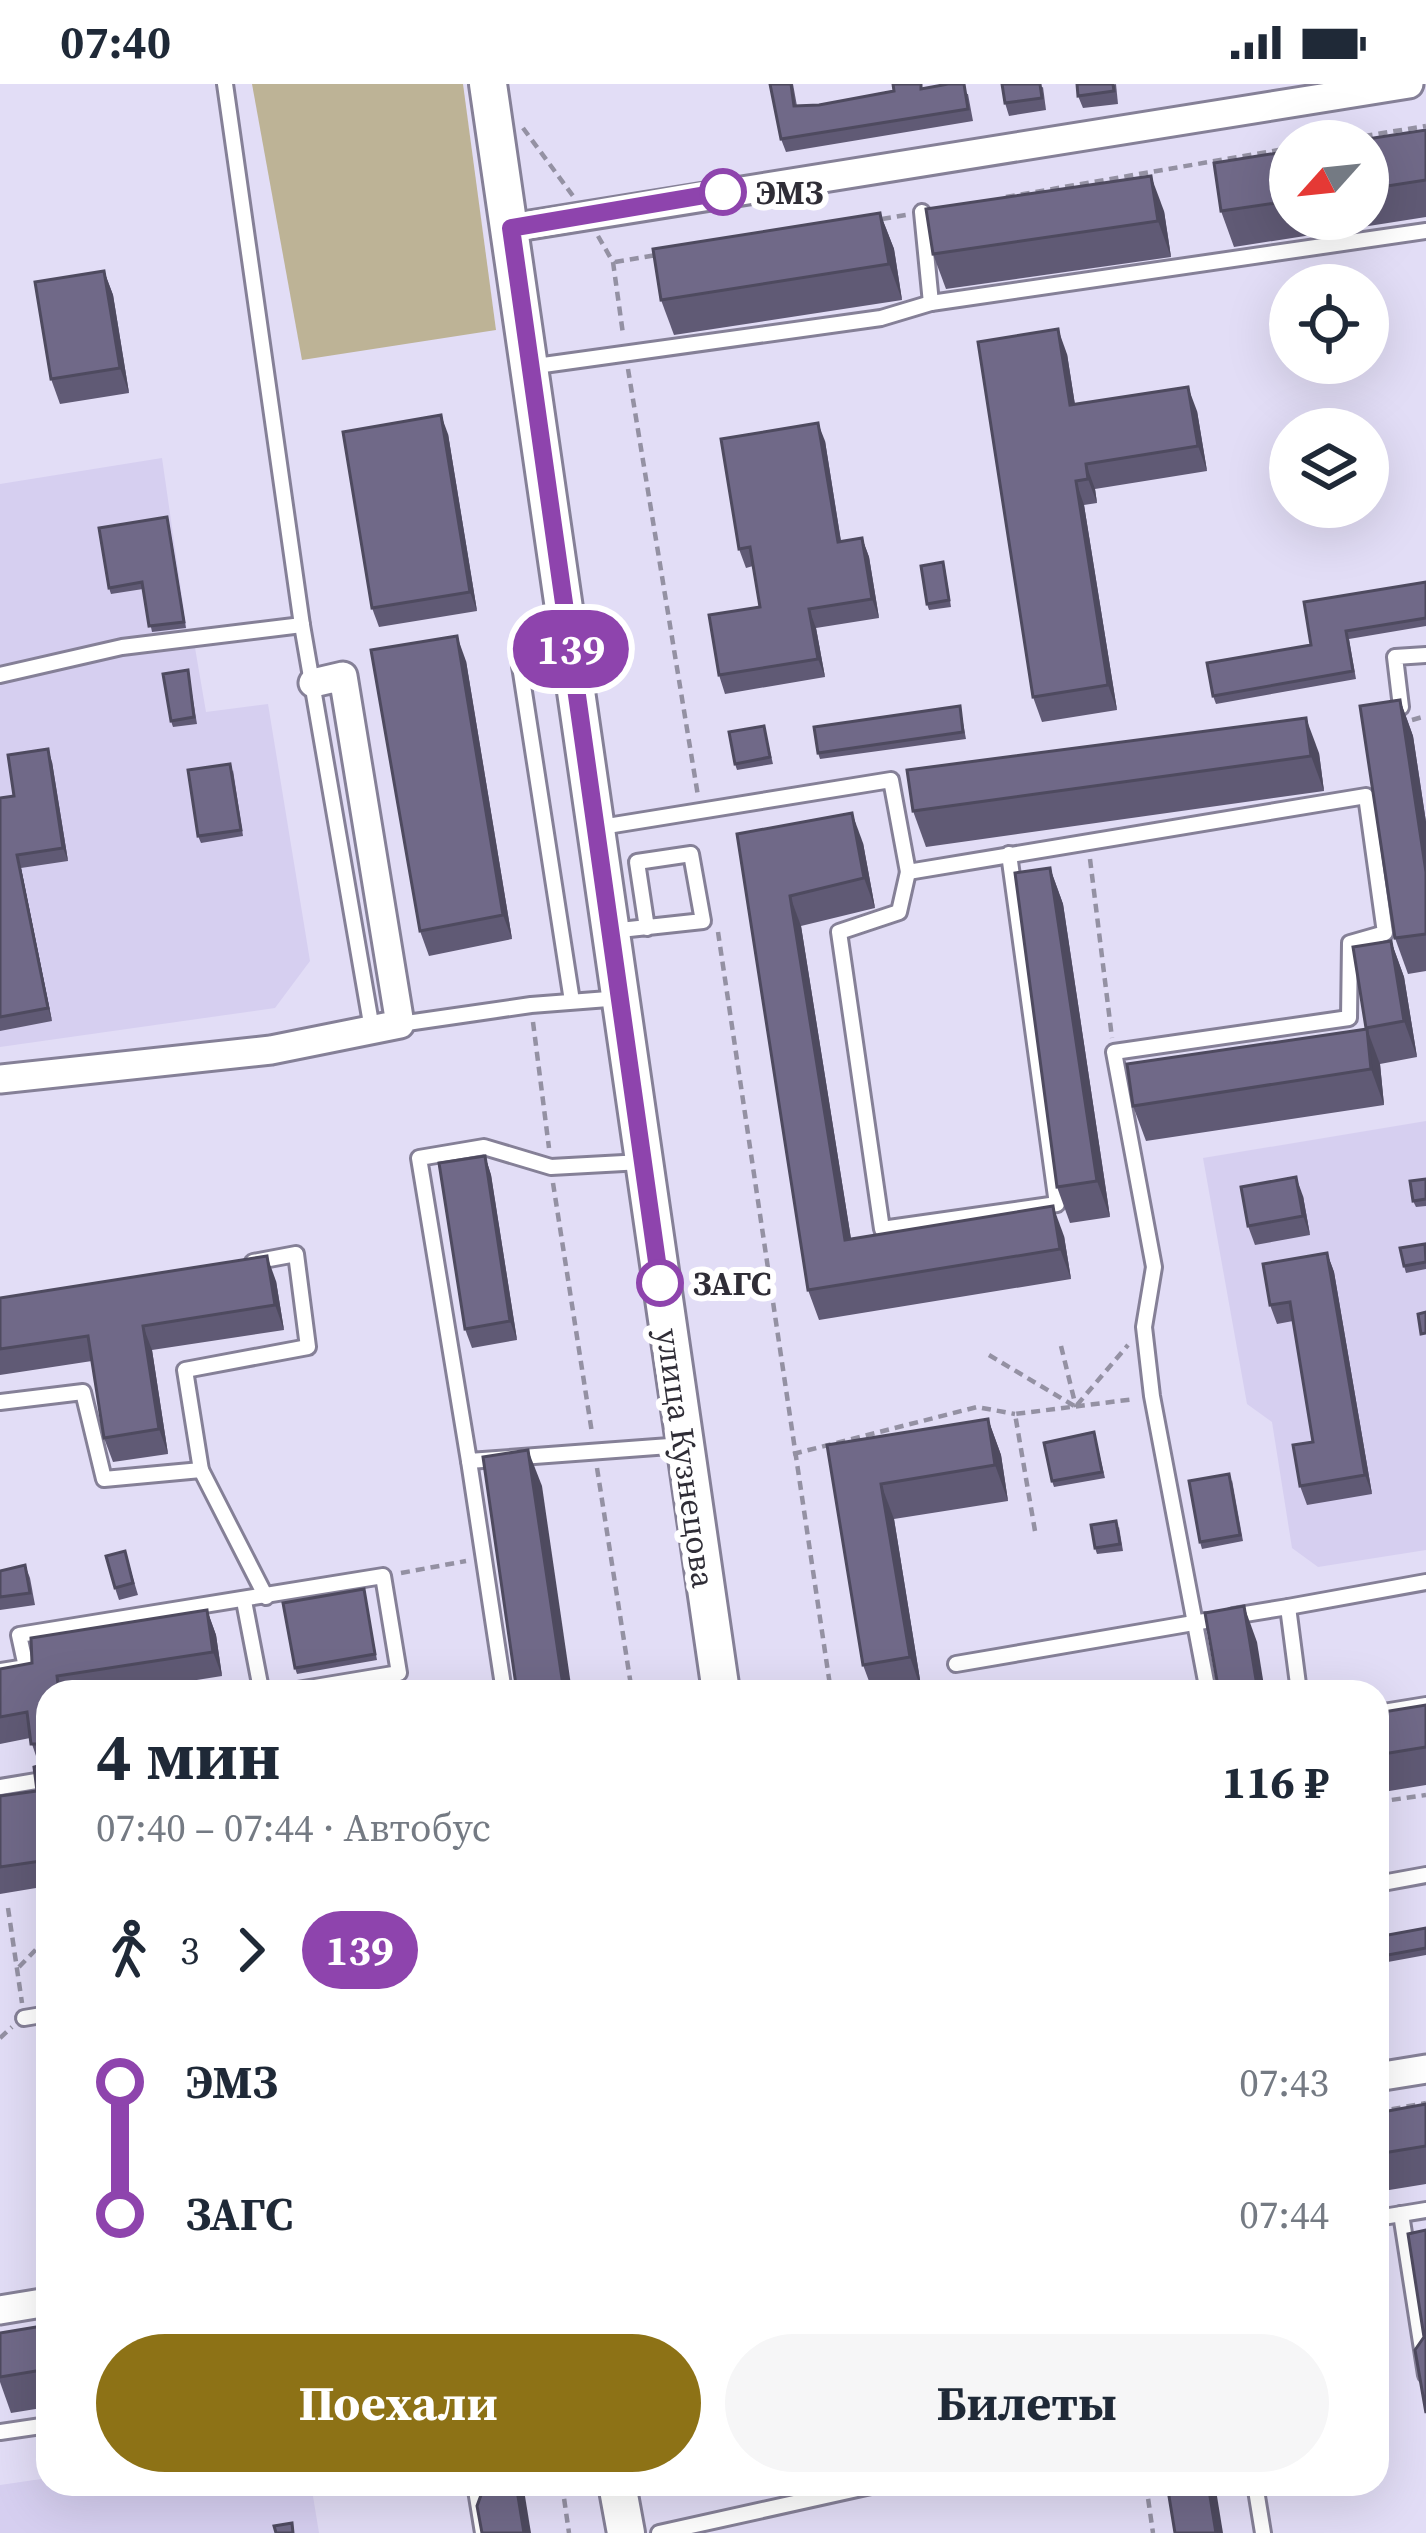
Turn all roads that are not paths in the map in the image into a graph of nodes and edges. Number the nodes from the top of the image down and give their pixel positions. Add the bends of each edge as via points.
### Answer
1 (225, 84) edge
2 (488, 84) edge
3 (1409, 84) edge
4 (922, 212) edge
5 (511, 228) junction
6 (1426, 231) edge
7 (931, 303) junction
8 (529, 367) junction
9 (302, 625) junction
10 (571, 651) junction
11 (1426, 656) edge
12 (0, 675) edge
13 (313, 683) joint
14 (1401, 706) edge
15 (595, 827) junction
16 (1009, 854) junction
17 (908, 872) junction
18 (629, 930) junction
19 (621, 998) junction
20 (572, 1001) junction
21 (386, 1027) junction
22 (0, 1079) edge
23 (643, 1162) junction
24 (228, 1266) edge
25 (0, 1402) edge
26 (683, 1444) junction
27 (469, 1461) junction
28 (201, 1470) junction
29 (1426, 1582) edge
30 (266, 1597) junction
31 (244, 1601) junction
32 (1288, 1607) junction
33 (1198, 1621) junction
34 (956, 1664) dead end
35 (0, 1671) edge
36 (255, 1680) edge
37 (357, 1680) edge
38 (502, 1680) edge
39 (720, 1680) edge
40 (1206, 1680) edge
41 (1297, 1680) edge
42 (1426, 1705) edge
43 (1389, 1711) edge
44 (36, 1781) edge
45 (0, 1787) edge
46 (1426, 1875) edge
47 (1389, 1882) edge
48 (36, 2016) edge
49 (24, 2018) road end
50 (1426, 2068) edge
51 (1389, 2075) edge
52 (1426, 2210) edge
53 (1402, 2214) junction
54 (1389, 2216) edge
55 (36, 2304) edge
56 (0, 2310) edge
57 (1426, 2375) edge
58 (36, 2426) edge
59 (0, 2429) edge
60 (477, 2496) edge
61 (619, 2496) edge
62 (826, 2496) edge
63 (1257, 2496) edge
64 (483, 2533) edge
65 (626, 2533) edge
66 (659, 2533) edge
67 (1263, 2533) edge

1 - 9 lane
2 - 5 street, улица Кузнецова
3 - 5 street
4 - 7 lane
5 - 8 street, улица Кузнецова
6 - 7 lane
7 - 8 lane via 881,318
8 - 10 street, улица Кузнецова
9 - 12 lane via 122,647
9 - 13 lane
10 - 15 street, улица Кузнецова
10 - 20 lane via 520,666
11 - 14 lane via 1395,657
13 - 21 street via 344,676
15 - 17 lane via 891,780
15 - 18 street, улица Кузнецова
16 - 17 lane
16 - 17 lane via 1057,1204 882,1229 839,932 899,912
16 - 33 lane via 1366,796 1385,934 1350,943 1349,1018 1114,1052 1154,1267 1144,1328 1152,1396
18 - 18 lane via 637,862 691,854 703,921
18 - 19 street, улица Кузнецова
19 - 20 lane
19 - 23 street, улица Кузнецова
20 - 21 lane
21 - 22 street via 271,1050
23 - 26 street, улица Кузнецова
23 - 27 lane via 551,1167 484,1147 419,1158
24 - 28 lane via 296,1254 308,1347 184,1370
25 - 28 lane via 83,1392 104,1479
26 - 27 lane
26 - 39 street, улица Кузнецова
27 - 38 lane
28 - 30 lane
29 - 32 lane
30 - 31 lane
30 - 37 lane via 383,1576 399,1673
31 - 35 lane via 19,1635 26,1667
31 - 36 lane
32 - 33 lane
32 - 41 lane
33 - 34 lane
33 - 40 lane
42 - 43 lane
44 - 45 lane
46 - 47 lane
48 - 49 lane
50 - 51 street
52 - 53 lane
53 - 54 lane
53 - 57 lane
55 - 56 street
58 - 59 lane
60 - 64 lane
61 - 65 street
62 - 66 lane
63 - 67 lane

